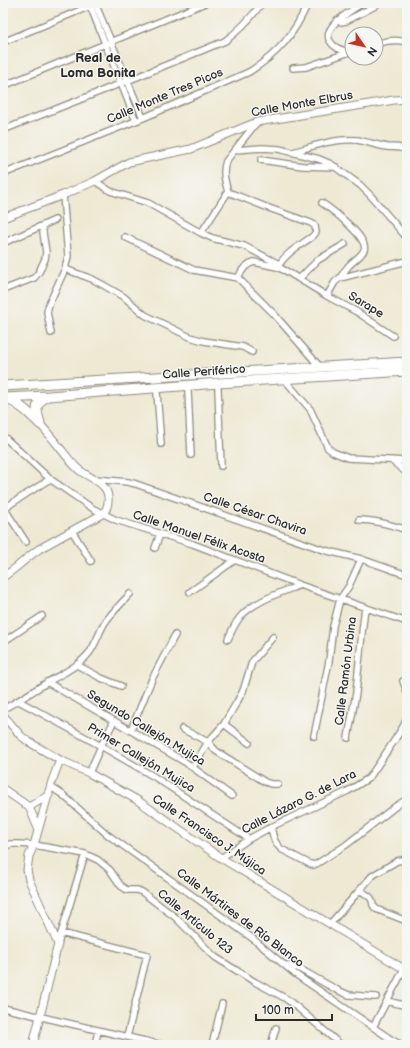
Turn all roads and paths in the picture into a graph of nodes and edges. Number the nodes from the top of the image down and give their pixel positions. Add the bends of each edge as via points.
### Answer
1 (205, 3) edge
2 (262, 3) edge
3 (308, 3) edge
4 (362, 3) edge
5 (378, 3) edge
6 (94, 4) edge
7 (338, 20) junction
8 (384, 41) edge
9 (3, 42) edge
10 (112, 42) junction
11 (407, 42) edge
12 (106, 44) junction
13 (344, 50) edge
14 (344, 54) edge
15 (293, 68) dead end
16 (128, 81) junction
17 (121, 84) junction
18 (3, 86) edge
19 (407, 99) edge
20 (143, 118) junction
21 (136, 121) junction
22 (257, 122) junction
23 (3, 130) edge
24 (234, 150) junction
25 (293, 152) junction
26 (407, 152) edge
27 (261, 160) dead end
28 (336, 167) junction
29 (3, 174) edge
30 (95, 181) junction
31 (228, 192) junction
32 (63, 195) junction
33 (322, 203) dead end
34 (3, 218) edge
35 (55, 220) dead end
36 (42, 226) junction
37 (201, 233) junction
38 (125, 237) dead end
39 (407, 238) edge
40 (3, 243) edge
41 (345, 244) dead end
42 (407, 261) edge
43 (278, 266) junction
44 (65, 269) junction
45 (238, 278) junction
46 (340, 278) junction
47 (299, 279) junction
48 (3, 290) edge
49 (327, 296) junction
50 (51, 333) dead end
51 (393, 336) dead end
52 (252, 352) dead end
53 (407, 362) edge
54 (320, 367) junction
55 (407, 372) edge
56 (284, 379) junction
57 (238, 382) junction
58 (3, 386) edge
59 (218, 389) junction
60 (120, 390) junction
61 (188, 391) junction
62 (157, 393) junction
63 (48, 396) junction
64 (4, 398) edge
65 (40, 424) junction
66 (3, 436) edge
67 (9, 441) junction
68 (3, 444) edge
69 (161, 444) dead end
70 (191, 456) dead end
71 (392, 461) junction
72 (407, 462) edge
73 (221, 466) dead end
74 (407, 473) edge
75 (50, 479) junction
76 (95, 479) junction
77 (4, 508) edge
78 (104, 514) junction
79 (359, 520) dead end
80 (407, 530) edge
81 (72, 531) junction
82 (160, 534) junction
83 (26, 542) dead end
84 (154, 548) dead end
85 (360, 559) junction
86 (235, 560) junction
87 (91, 561) dead end
88 (407, 575) edge
89 (3, 577) edge
90 (300, 585) junction
91 (190, 592) dead end
92 (130, 594) dead end
93 (340, 599) junction
94 (365, 607) junction
95 (42, 616) dead end
96 (407, 622) edge
97 (175, 634) dead end
98 (273, 637) dead end
99 (228, 639) dead end
100 (3, 642) edge
101 (77, 665) junction
102 (403, 681) dead end
103 (47, 682) junction
104 (121, 686) dead end
105 (407, 692) edge
106 (19, 701) junction
107 (3, 709) edge
108 (3, 715) edge
109 (407, 718) edge
110 (114, 721) junction
111 (224, 724) junction
112 (182, 729) dead end
113 (131, 730) junction
114 (314, 736) dead end
115 (348, 738) dead end
116 (208, 742) junction
117 (249, 743) dead end
118 (101, 746) junction
119 (60, 760) junction
120 (194, 767) junction
121 (89, 773) junction
122 (278, 784) dead end
123 (51, 786) junction
124 (3, 789) edge
125 (49, 795) junction
126 (232, 796) dead end
127 (407, 799) edge
128 (29, 807) junction
129 (271, 827) junction
130 (38, 828) junction
131 (249, 839) junction
132 (34, 845) junction
133 (3, 848) edge
134 (85, 854) junction
135 (221, 858) junction
136 (407, 859) edge
137 (360, 890) junction
138 (404, 920) dead end
139 (330, 924) junction
140 (61, 933) junction
141 (58, 944) junction
142 (283, 965) junction
143 (405, 969) edge
144 (376, 997) dead end
145 (387, 1001) junction
146 (222, 1004) dead end
147 (407, 1006) edge
148 (3, 1008) edge
149 (40, 1017) junction
150 (373, 1026) junction
151 (276, 1028) dead end
152 (98, 1031) junction
153 (127, 1037) junction
154 (153, 1044) edge
155 (33, 1045) edge
156 (94, 1045) edge
157 (162, 1045) edge
158 (212, 1045) edge
159 (271, 1045) edge
160 (341, 1045) edge
161 (402, 1045) edge

1 - 10 street
2 - 16 street via 247,22 225,41
3 - 20 street, Calle Monte Tres Picos via 301,20 282,46 260,65
4 - 7 street
5 - 7 street via 346,21
6 - 9 street
6 - 10 street
6 - 12 street
7 - 13 street via 329,31 329,35 335,47
8 - 11 street
10 - 12 street
10 - 16 street
12 - 17 street
12 - 18 street
14 - 15 street via 306,67
16 - 17 street
16 - 20 street
17 - 21 street
17 - 23 street
19 - 22 street, Calle Monte Elbrus
20 - 21 street, Calle Monte Tres Picos
21 - 29 street, Calle Monte Tres Picos
22 - 24 street
22 - 30 street, Calle Monte Elbrus via 191,148 129,162
24 - 25 street via 262,148
24 - 31 street via 224,168
25 - 26 street via 330,141 348,140 403,148
25 - 28 street
27 - 28 street via 302,166
28 - 39 street via 360,185
30 - 32 street, Calle Monte Elbrus
30 - 37 street, Sarape via 110,191 148,203
31 - 37 street
31 - 43 street via 315,226 316,232 313,236 290,252
32 - 34 street, Calle Monte Elbrus
32 - 44 street via 68,256
33 - 46 street via 349,225 362,240 364,247 364,252
35 - 36 street
36 - 40 street
36 - 48 street via 46,252 39,272 34,278
37 - 43 street, Sarape via 244,246
38 - 45 street via 194,270
41 - 47 street via 318,260
42 - 46 street
43 - 45 street via 250,263 240,272
43 - 47 street, Sarape
44 - 50 street via 47,312
44 - 52 street via 106,286 124,297 145,316 190,337 243,347
45 - 54 street via 273,313
46 - 49 street
47 - 49 street, Sarape
49 - 51 street, Sarape
53 - 54 highway, Calle Periférico
54 - 58 highway, Calle Periférico
55 - 56 highway, Calle Periférico
56 - 57 highway, Calle Periférico
56 - 71 street via 310,409 328,448 333,452 348,458
57 - 59 highway via 230,387
57 - 60 highway, Calle Periférico
59 - 61 highway
59 - 73 street
60 - 62 highway via 130,395
60 - 63 highway, Calle Periférico
61 - 62 highway
61 - 70 street
62 - 69 street
63 - 64 highway, Calle Periférico
63 - 65 highway via 40,400 37,407
64 - 65 highway via 18,404
65 - 76 street via 72,463
66 - 67 street, Calle Manuel Félix Acosta
67 - 68 street
67 - 75 street, Calle Manuel Félix Acosta
71 - 72 street
71 - 74 street
75 - 77 street
75 - 78 street, Calle Manuel Félix Acosta
76 - 78 street via 107,492 107,509
76 - 85 street, Calle César Chavira via 136,484 324,550
77 - 83 street
78 - 81 street
78 - 82 street, Calle Manuel Félix Acosta
79 - 80 street
81 - 87 street
81 - 89 street via 38,549
82 - 84 street
82 - 86 street, Calle Manuel Félix Acosta
85 - 88 street, Calle César Chavira
85 - 93 street via 349,586
86 - 90 street, Calle Manuel Félix Acosta
86 - 91 street
90 - 93 street, Calle Manuel Félix Acosta
90 - 99 street via 260,602 248,610 234,626
92 - 101 street via 105,623 90,652
93 - 94 street, Calle Manuel Félix Acosta
93 - 114 street
94 - 96 street, Calle Manuel Félix Acosta
94 - 115 street, Calle Ramón Urbina via 356,693
95 - 100 street
97 - 113 street via 152,679
98 - 111 street via 252,662 243,691
101 - 103 street
101 - 104 street
102 - 105 street
103 - 106 street
103 - 110 street, Segundo Callejón Mujica
106 - 107 street
106 - 118 street, Primer Callejón Mujica
108 - 119 street, Calle Francisco J. Mújica via 21,736
109 - 129 street, Calle Lázaro G. de Lara via 369,778 348,791
110 - 113 street, Segundo Callejón Mujica
110 - 118 street
111 - 116 street
111 - 117 street
112 - 116 street
113 - 120 street, Segundo Callejón Mujica
116 - 120 street
116 - 122 street via 216,751 265,782
118 - 121 street
118 - 131 street, Primer Callejón Mujica via 153,776
119 - 121 street, Calle Francisco J. Mújica
119 - 123 street
120 - 126 street, Segundo Callejón Mujica
121 - 135 street, Calle Francisco J. Mújica via 137,800
123 - 125 street
123 - 142 street, Calle Mártires de Río Blanco via 114,840 248,935
124 - 128 street
125 - 128 street
125 - 130 street
127 - 129 street via 346,845 314,865 277,846
128 - 130 street
129 - 131 street, Calle Lázaro G. de Lara
130 - 132 street
131 - 135 street, Calle Lázaro G. de Lara
132 - 133 street, Calle Artículo 123 via 10,844
132 - 134 street, Calle Artículo 123
132 - 141 street via 27,870 29,880
134 - 140 street
134 - 160 street, Calle Artículo 123 via 110,870 121,886 127,890 142,892 175,917 216,957 285,998
135 - 139 street, Calle Francisco J. Mújica
136 - 137 street via 397,861 372,876
137 - 138 street via 370,897 376,909
137 - 139 street
139 - 143 street, Calle Francisco J. Mújica
140 - 141 street
140 - 153 street via 147,955
141 - 149 street
142 - 144 street via 298,968 349,995
142 - 150 street, Calle Mártires de Río Blanco
143 - 145 street
145 - 147 street
145 - 150 street
146 - 158 street
148 - 149 street
149 - 152 street
149 - 155 street
150 - 161 street, Calle Mártires de Río Blanco
151 - 159 street
152 - 153 street
152 - 156 street
153 - 154 street
154 - 157 street

